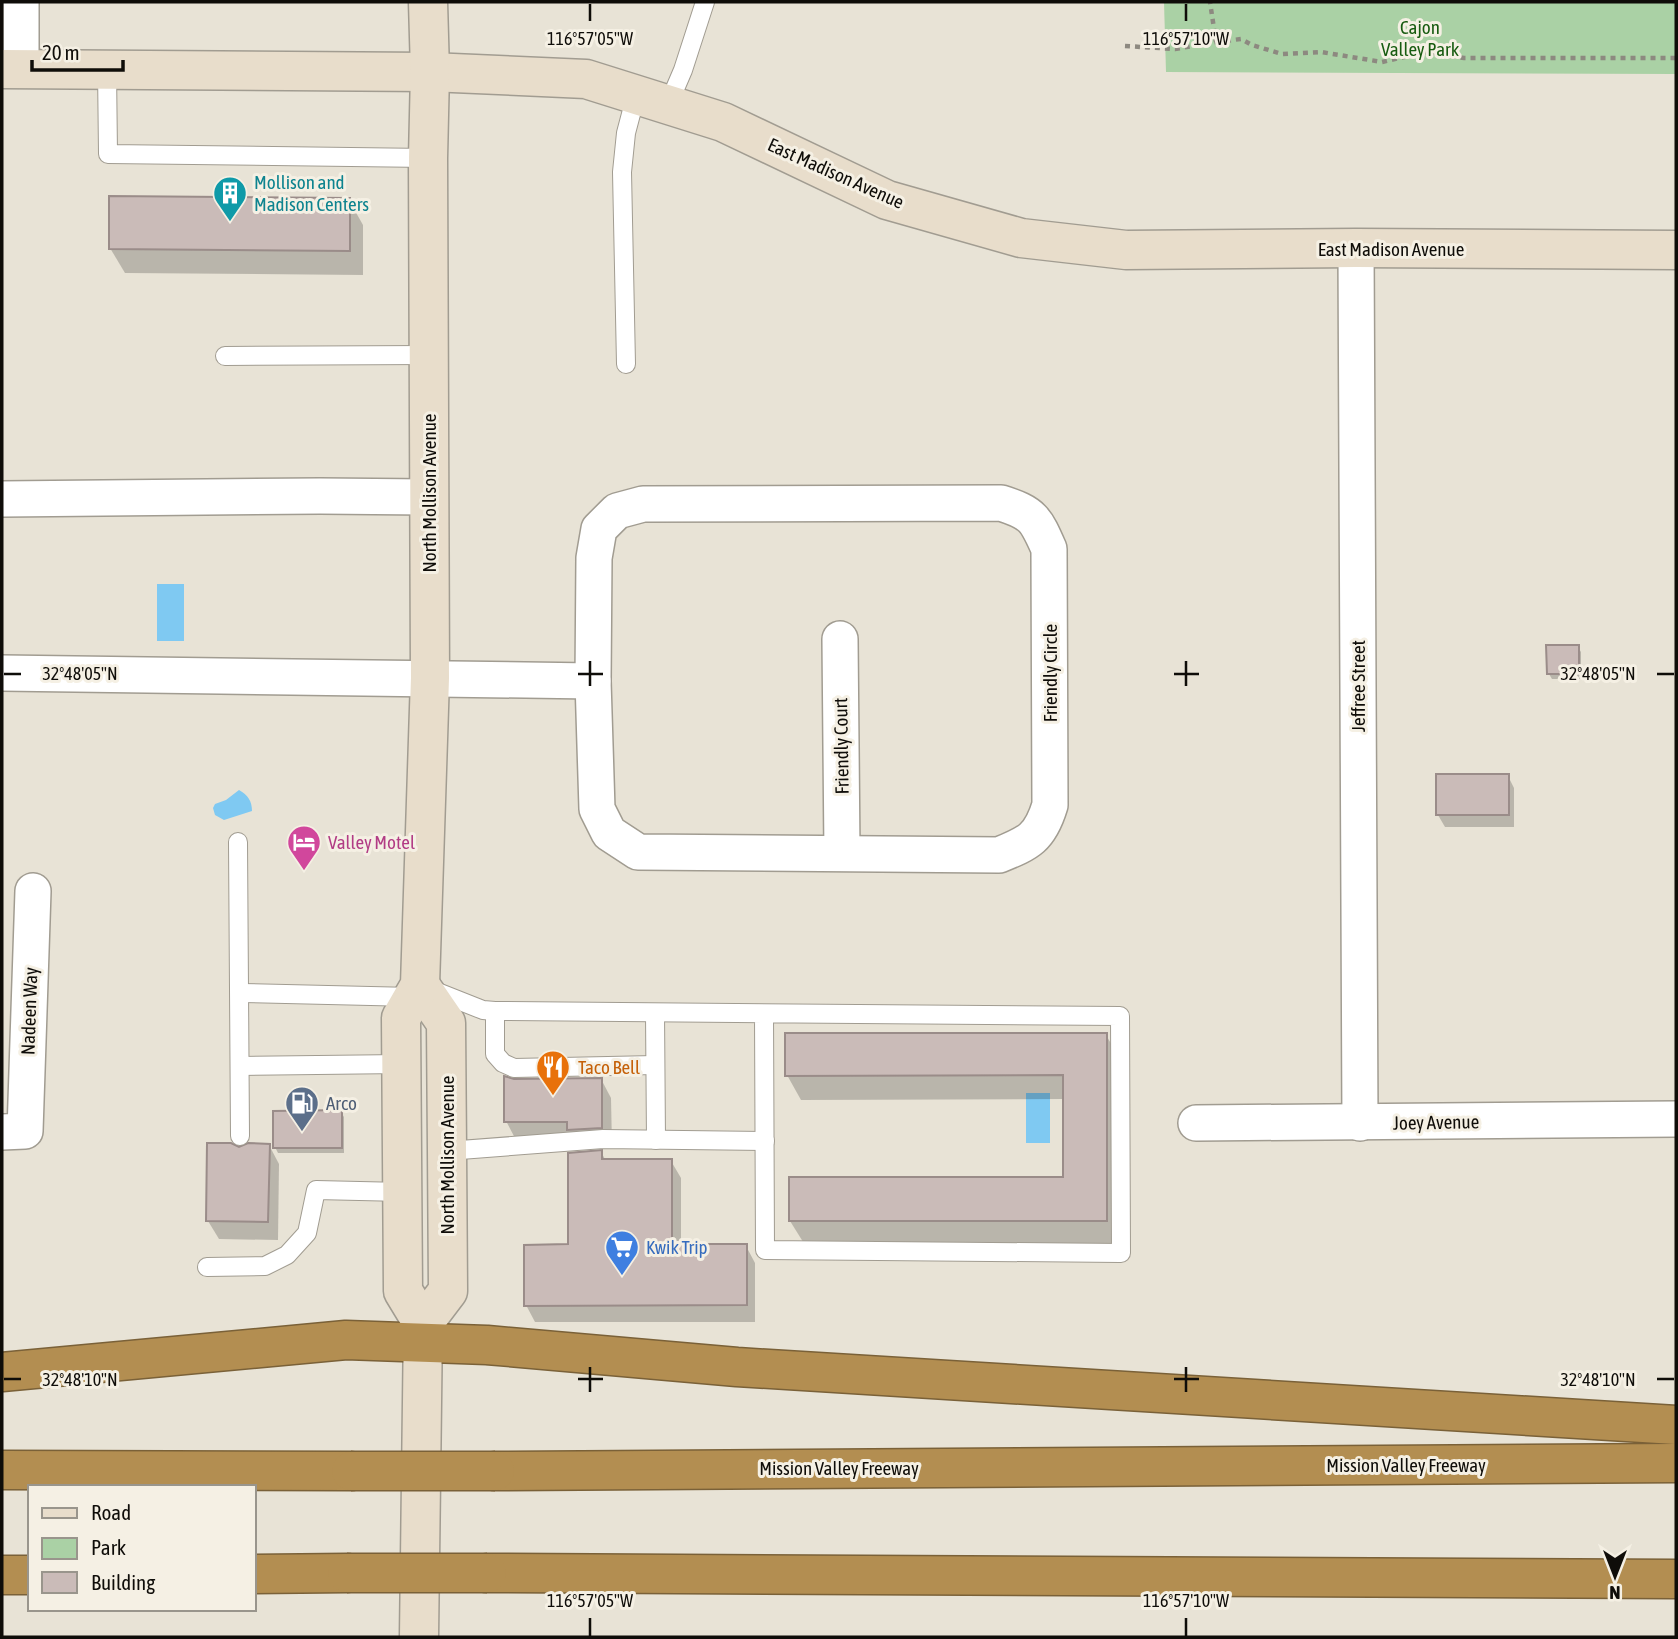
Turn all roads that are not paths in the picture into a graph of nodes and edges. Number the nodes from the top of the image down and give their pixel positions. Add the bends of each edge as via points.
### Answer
1 (21, 2) edge
2 (428, 2) edge
3 (705, 2) edge
4 (11, 69) edge
5 (107, 69) junction
6 (430, 72) junction
7 (652, 100) junction
8 (428, 158) junction
9 (1356, 248) junction
10 (1676, 250) edge
11 (430, 355) junction
12 (225, 356) dead end
13 (626, 363) dead end
14 (429, 497) junction
15 (2, 499) edge
16 (840, 639) dead end
17 (2, 673) edge
18 (430, 678) junction
19 (593, 681) junction
20 (238, 842) dead end
21 (842, 853) junction
22 (33, 891) dead end
23 (417, 991) junction
24 (240, 993) junction
25 (495, 1011) junction
26 (655, 1013) junction
27 (764, 1014) junction
28 (402, 1065) junction
29 (655, 1065) junction
30 (240, 1066) junction
31 (1676, 1119) edge
32 (1196, 1123) dead end
33 (1360, 1123) junction
34 (13, 1131) edge
35 (240, 1136) dead end
36 (656, 1140) junction
37 (765, 1141) junction
38 (447, 1143) junction
39 (403, 1192) junction
40 (207, 1267) dead end
41 (424, 1334) junction
42 (2, 1372) edge
43 (1676, 1425) edge
44 (1676, 1463) edge
45 (2, 1470) edge
46 (256, 1574) edge
47 (2, 1575) edge
48 (28, 1575) edge
49 (1676, 1579) edge
50 (419, 1637) edge

1 - 4 street
2 - 6 main road, North Mollison Avenue
3 - 7 lane via 684,70
4 - 5 main road, East Madison Avenue
5 - 6 main road, East Madison Avenue
5 - 8 lane via 108,154
6 - 7 main road, East Madison Avenue via 586,79
6 - 8 main road, North Mollison Avenue
7 - 9 main road, East Madison Avenue via 723,122 887,200 1021,239 1126,250
7 - 13 lane via 626,133 622,172
8 - 11 main road, North Mollison Avenue
9 - 10 main road, East Madison Avenue
9 - 33 street, Jeffree Street
11 - 12 lane
11 - 14 main road, North Mollison Avenue
14 - 15 street
14 - 18 main road, North Mollison Avenue
16 - 21 street, Friendly Court
17 - 18 street
18 - 19 street
18 - 23 main road, North Mollison Avenue
19 - 21 street, Friendly Circle via 597,809 609,833 638,852
19 - 21 street, Friendly Circle via 594,558 599,529 617,511 643,504 987,503 1023,510 1038,524 1049,549 1050,805 1044,825 1029,843 999,855
20 - 24 lane
22 - 34 street, Nadeen Way
23 - 24 lane
23 - 25 lane
23 - 28 main road, North Mollison Avenue via 401,1018
23 - 38 main road, North Mollison Avenue via 446,1023
24 - 30 lane
25 - 26 lane
25 - 29 lane via 495,1054 514,1068
26 - 27 lane
26 - 29 lane
27 - 37 lane
27 - 37 lane via 1120,1016 1121,1252 765,1250
28 - 30 lane
28 - 38 main road via 416,1068 429,1121
28 - 39 main road, North Mollison Avenue
29 - 36 lane
30 - 35 lane
31 - 33 street, Joey Avenue
32 - 33 street, Joey Avenue
36 - 37 lane
36 - 38 lane
38 - 41 main road, North Mollison Avenue via 448,1291
39 - 40 lane via 316,1190 307,1233 287,1255 265,1266
39 - 41 main road, North Mollison Avenue via 403,1291
41 - 42 highway
41 - 43 highway via 487,1345 737,1367
41 - 50 main road
44 - 45 highway, Mission Valley Freeway, bridge
46 - 49 highway, bridge
47 - 48 highway

